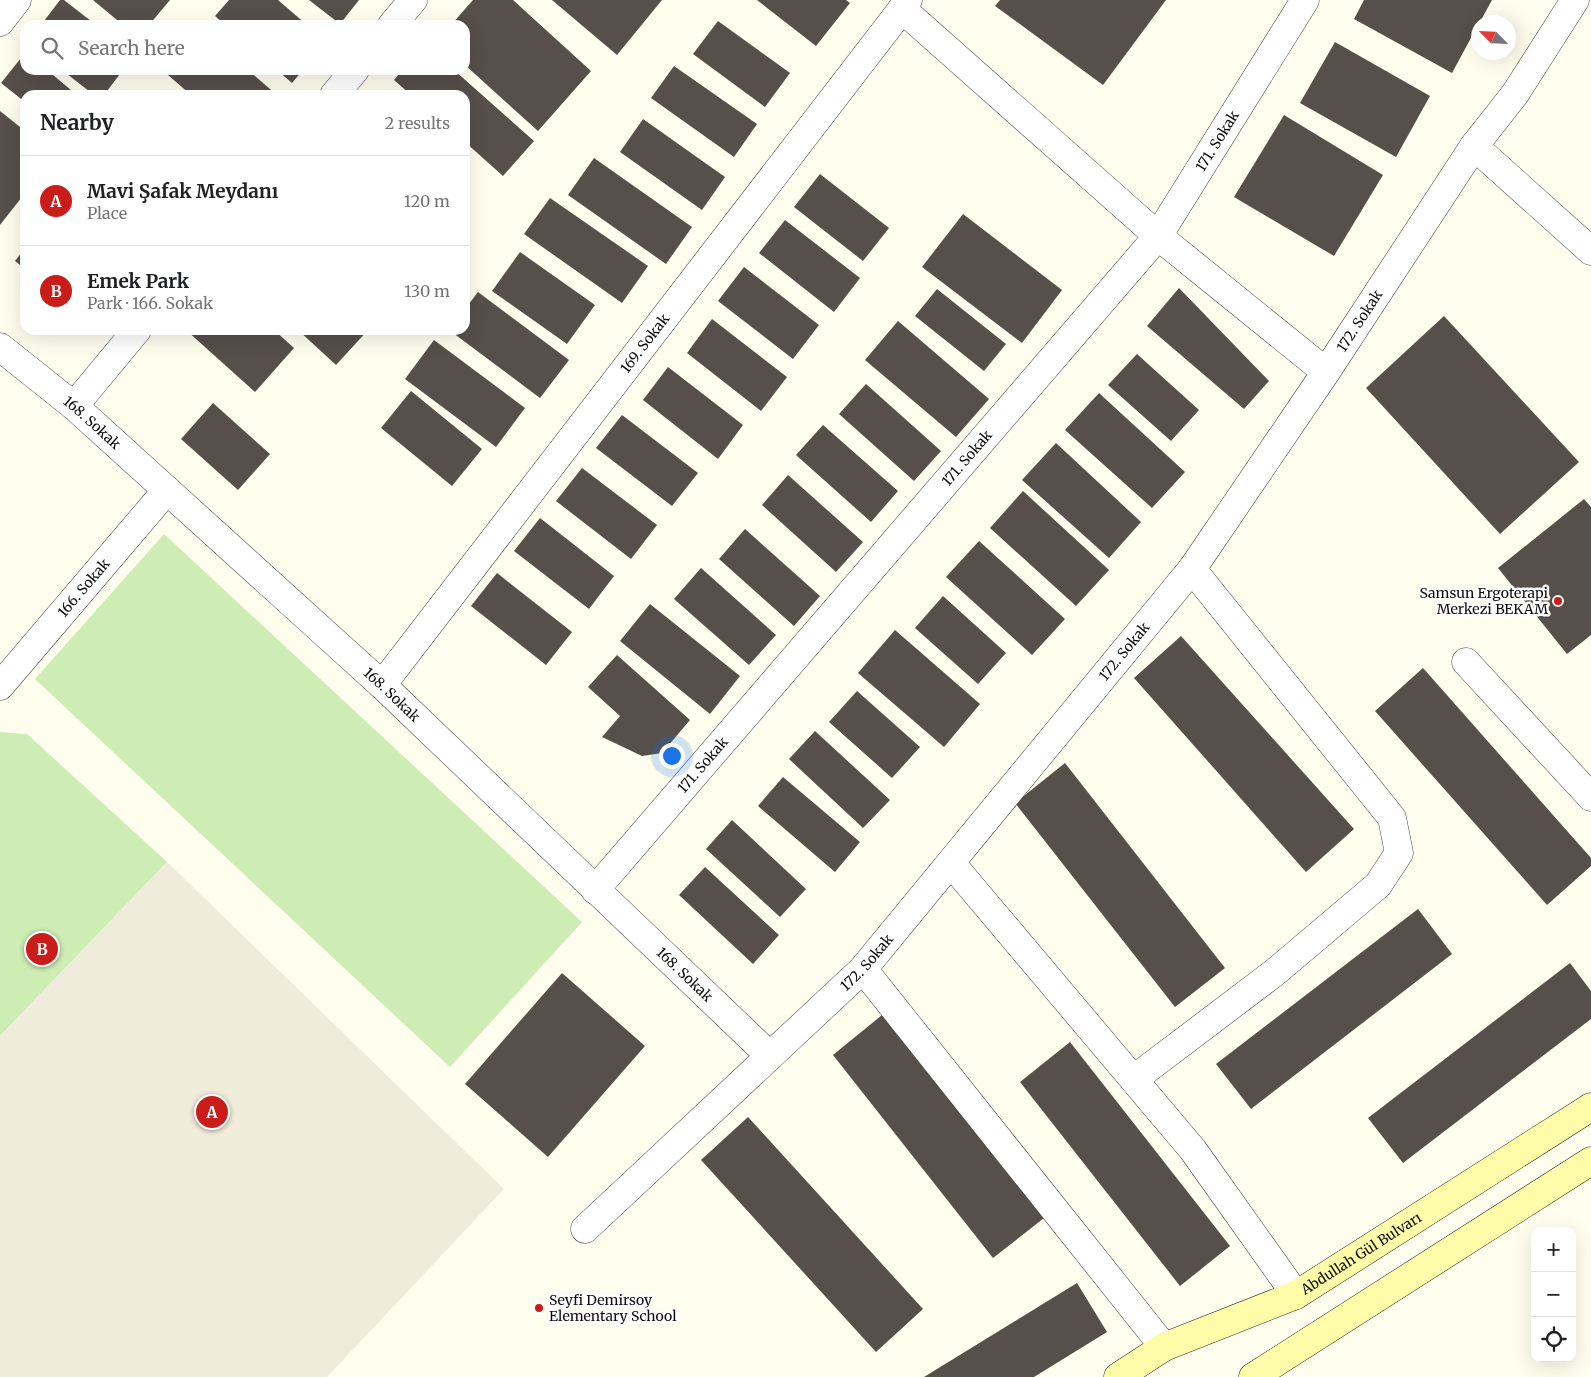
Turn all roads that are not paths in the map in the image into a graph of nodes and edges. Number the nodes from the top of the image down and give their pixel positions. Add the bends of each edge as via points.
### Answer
1 (17, 0) edge
2 (413, 0) edge
3 (1304, 0) edge
4 (1575, 0) edge
5 (905, 5) edge
6 (396, 20) edge
7 (0, 22) edge
8 (351, 75) edge
9 (338, 90) edge
10 (1474, 146) junction
11 (1158, 236) junction
12 (1591, 251) edge
13 (133, 335) edge
14 (0, 347) edge
15 (1326, 372) junction
16 (74, 406) junction
17 (167, 490) junction
18 (1192, 569) junction
19 (1466, 662) dead end
20 (382, 685) junction
21 (0, 686) edge
22 (1591, 797) edge
23 (951, 863) junction
24 (595, 890) junction
25 (863, 968) junction
26 (770, 1056) junction
27 (1134, 1079) junction
28 (1591, 1107) edge
29 (1591, 1161) edge
30 (585, 1229) dead end
31 (1296, 1295) junction
32 (1164, 1348) junction
33 (1118, 1377) edge
34 (1253, 1377) edge

1 - 7 street
2 - 6 street
3 - 11 street, 171. Sokak
4 - 10 street, 172. Sokak via 1515,94
5 - 11 street
5 - 20 street, 169. Sokak
8 - 9 street
10 - 12 street
10 - 15 street, 172. Sokak
11 - 15 street
11 - 24 street, 171. Sokak
13 - 16 street
14 - 16 street, 168. Sokak
15 - 18 street, 172. Sokak
16 - 17 street, 168. Sokak
17 - 20 street, 168. Sokak
17 - 21 street, 166. Sokak
18 - 23 street, 172. Sokak
18 - 27 street via 1392,818 1399,853 1378,885 1274,972
19 - 22 street
20 - 24 street, 168. Sokak
23 - 25 street, 172. Sokak
23 - 27 street
24 - 26 street, 168. Sokak
25 - 26 street, 172. Sokak
25 - 32 street
26 - 30 street, 172. Sokak
27 - 31 street via 1193,1150
28 - 31 main road, Abdullah Gül Bulvarı
29 - 34 main road
31 - 32 main road, Abdullah Gül Bulvarı
32 - 33 main road, Abdullah Gül Bulvarı

